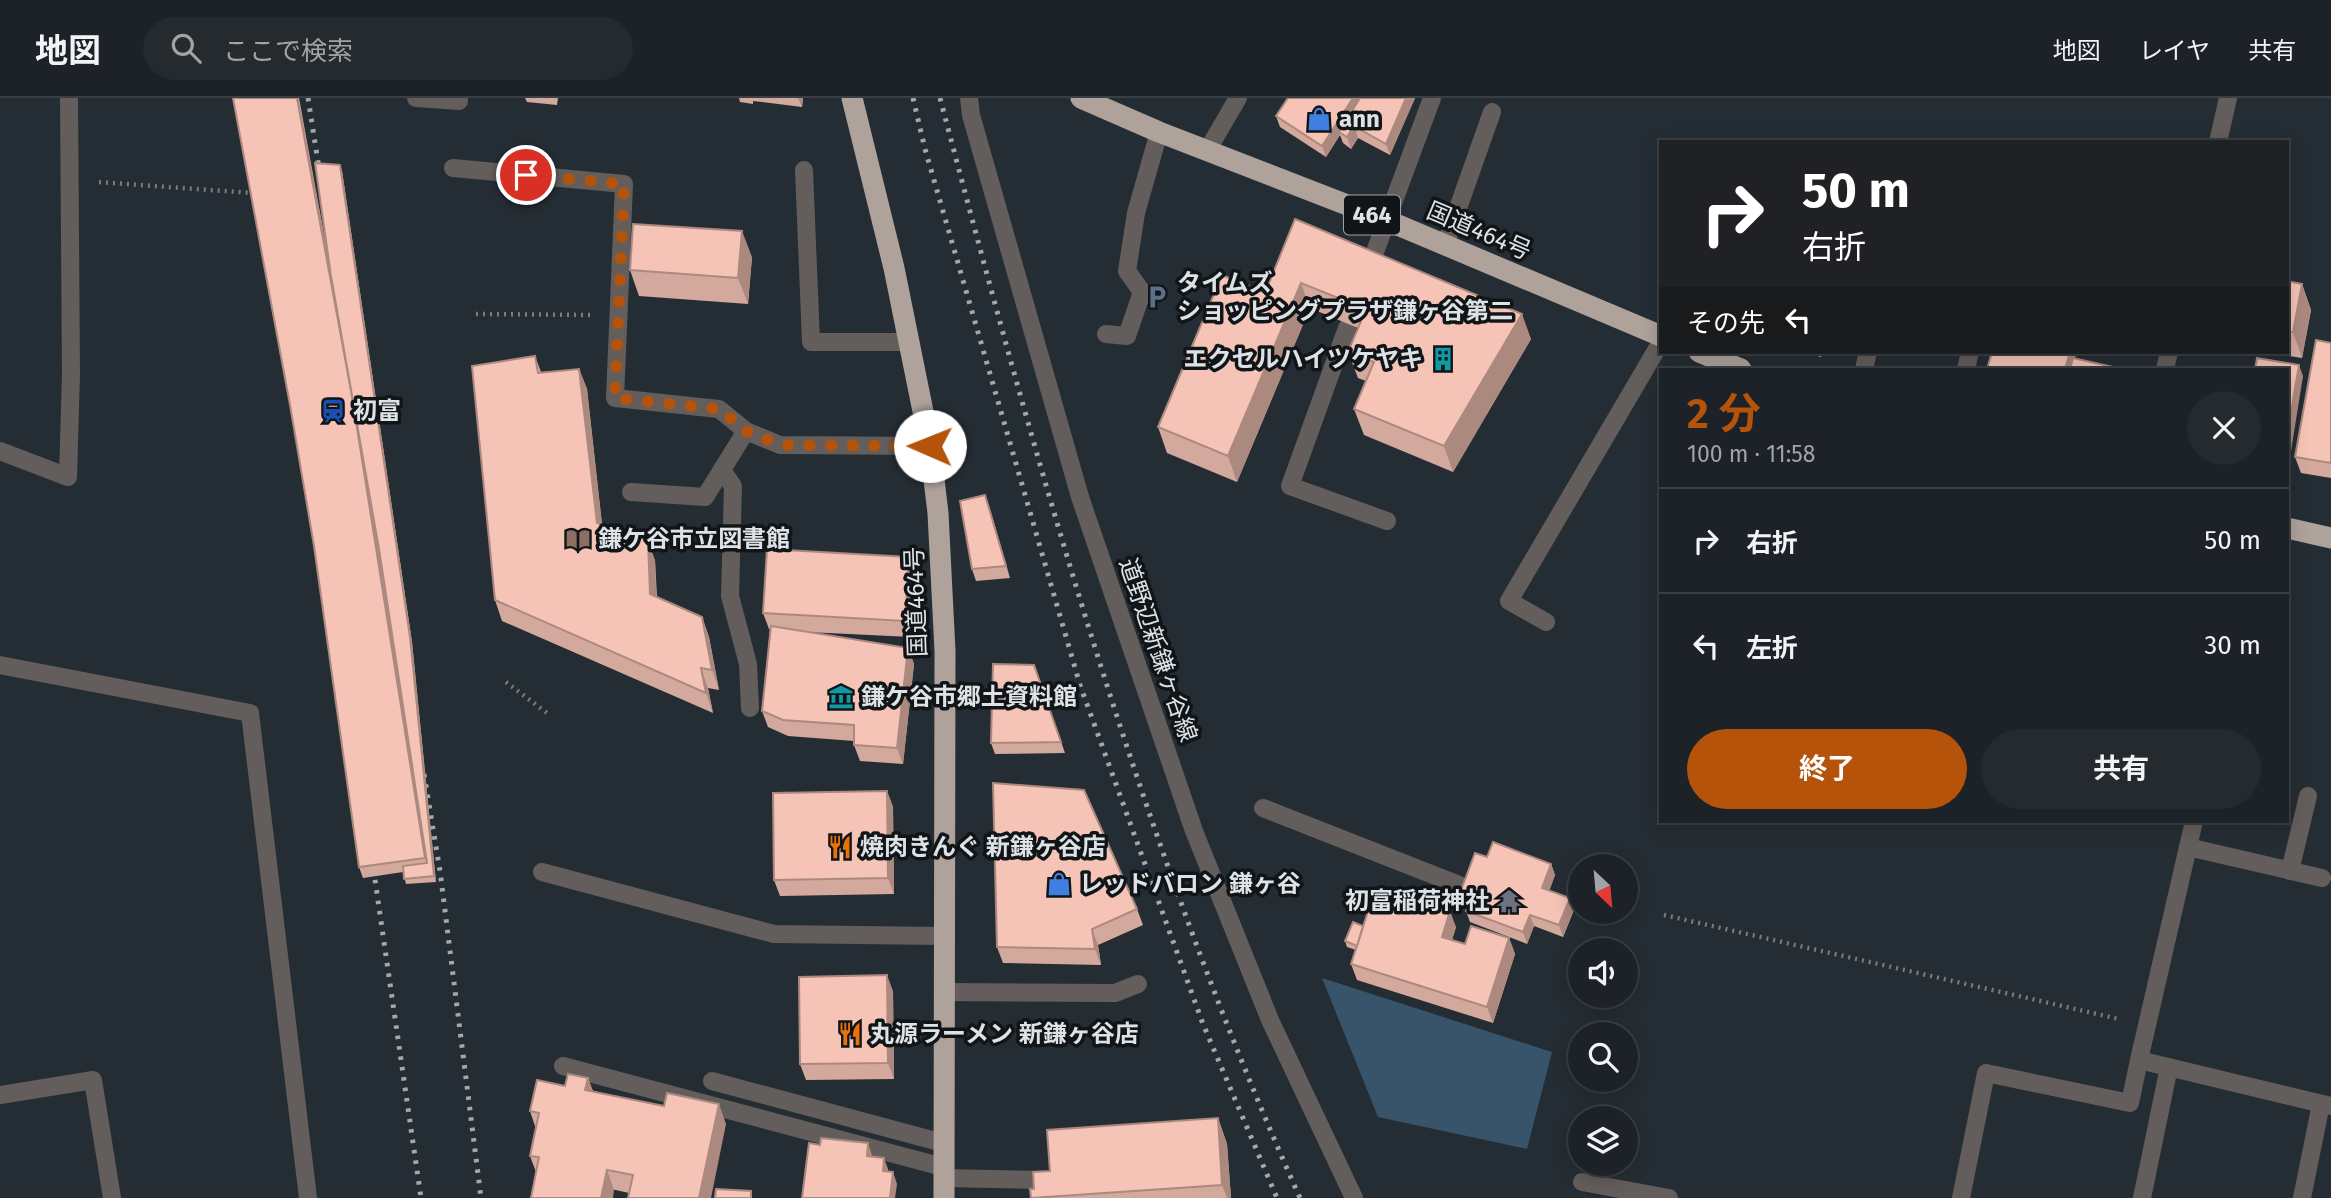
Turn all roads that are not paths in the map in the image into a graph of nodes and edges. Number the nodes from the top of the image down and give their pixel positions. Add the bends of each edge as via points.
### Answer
1 (69, 98) edge
2 (416, 98) edge
3 (459, 98) edge
4 (852, 98) edge
5 (969, 98) edge
6 (1081, 98) edge
7 (1238, 98) edge
8 (1432, 98) edge
9 (2228, 98) edge
10 (1492, 112) dead end
11 (1159, 132) junction
12 (2218, 140) edge
13 (1208, 151) junction
14 (453, 168) dead end
15 (804, 170) dead end
16 (1386, 220) junction
17 (1445, 246) junction
18 (1369, 268) edge
19 (1347, 328) edge
20 (1106, 334) dead end
21 (1659, 338) edge
22 (909, 342) junction
23 (1659, 342) edge
24 (1704, 354) edge
25 (1739, 368) edge
26 (746, 431) junction
27 (930, 446) junction
28 (0, 451) edge
29 (722, 470) junction
30 (631, 492) dead end
31 (1387, 521) dead end
32 (2289, 528) edge
33 (2331, 538) edge
34 (1546, 622) dead end
35 (0, 665) edge
36 (750, 708) dead end
37 (2308, 796) dead end
38 (1262, 808) dead end
39 (2194, 823) edge
40 (2188, 847) junction
41 (2290, 871) junction
42 (542, 872) dead end
43 (2322, 878) dead end
44 (1459, 885) dead end
45 (943, 936) junction
46 (1138, 984) dead end
47 (943, 992) junction
48 (2139, 1060) junction
49 (563, 1066) dead end
50 (2169, 1067) junction
51 (712, 1081) dead end
52 (0, 1095) edge
53 (2326, 1105) edge
54 (943, 1143) junction
55 (1045, 1180) edge
56 (943, 1181) edge
57 (1582, 1182) dead end
58 (113, 1198) edge
59 (308, 1198) edge
60 (1354, 1198) edge
61 (1669, 1198) edge
62 (1961, 1198) edge
63 (2142, 1198) edge
64 (2302, 1198) edge

1 - 28 street via 68,477
2 - 3 street
4 - 22 highway, 国道464号
5 - 60 street, 道野辺新鎌ヶ谷線 via 1080,497 1194,831 1270,1020
6 - 11 highway, 国道464号 / 464
7 - 13 street
8 - 16 street
9 - 12 street
10 - 17 street
11 - 13 highway, 国道464号 / 464
11 - 20 street via 1136,213 1127,271 1142,292 1127,336
13 - 16 highway, 国道464号 / 464
14 - 26 street via 624,184 615,398 719,409
15 - 22 street via 811,342
16 - 17 highway, 国道464号 / 464
16 - 18 street
17 - 21 highway, 国道464号 / 464
19 - 31 street via 1290,486
22 - 27 highway, 国道464号
23 - 34 street via 1509,601
24 - 25 highway
26 - 27 street via 780,445
26 - 29 street
27 - 45 highway, 国道464号 via 943,591
29 - 30 street via 705,497
29 - 36 street via 733,486 730,596 748,664
32 - 33 highway
35 - 59 street via 250,713
37 - 41 street
38 - 44 street
39 - 40 street
40 - 41 street
40 - 48 street
41 - 43 street
42 - 45 street via 774,934
45 - 47 highway, 国道464号
46 - 47 street via 1115,993
47 - 54 highway, 国道464号
48 - 50 street
48 - 62 street via 2130,1103 1986,1073
49 - 56 street via 727,1110
50 - 53 street
50 - 63 street
51 - 54 street
52 - 58 street via 93,1080
53 - 64 street
54 - 56 highway, 国道464号
55 - 56 street
57 - 61 street

